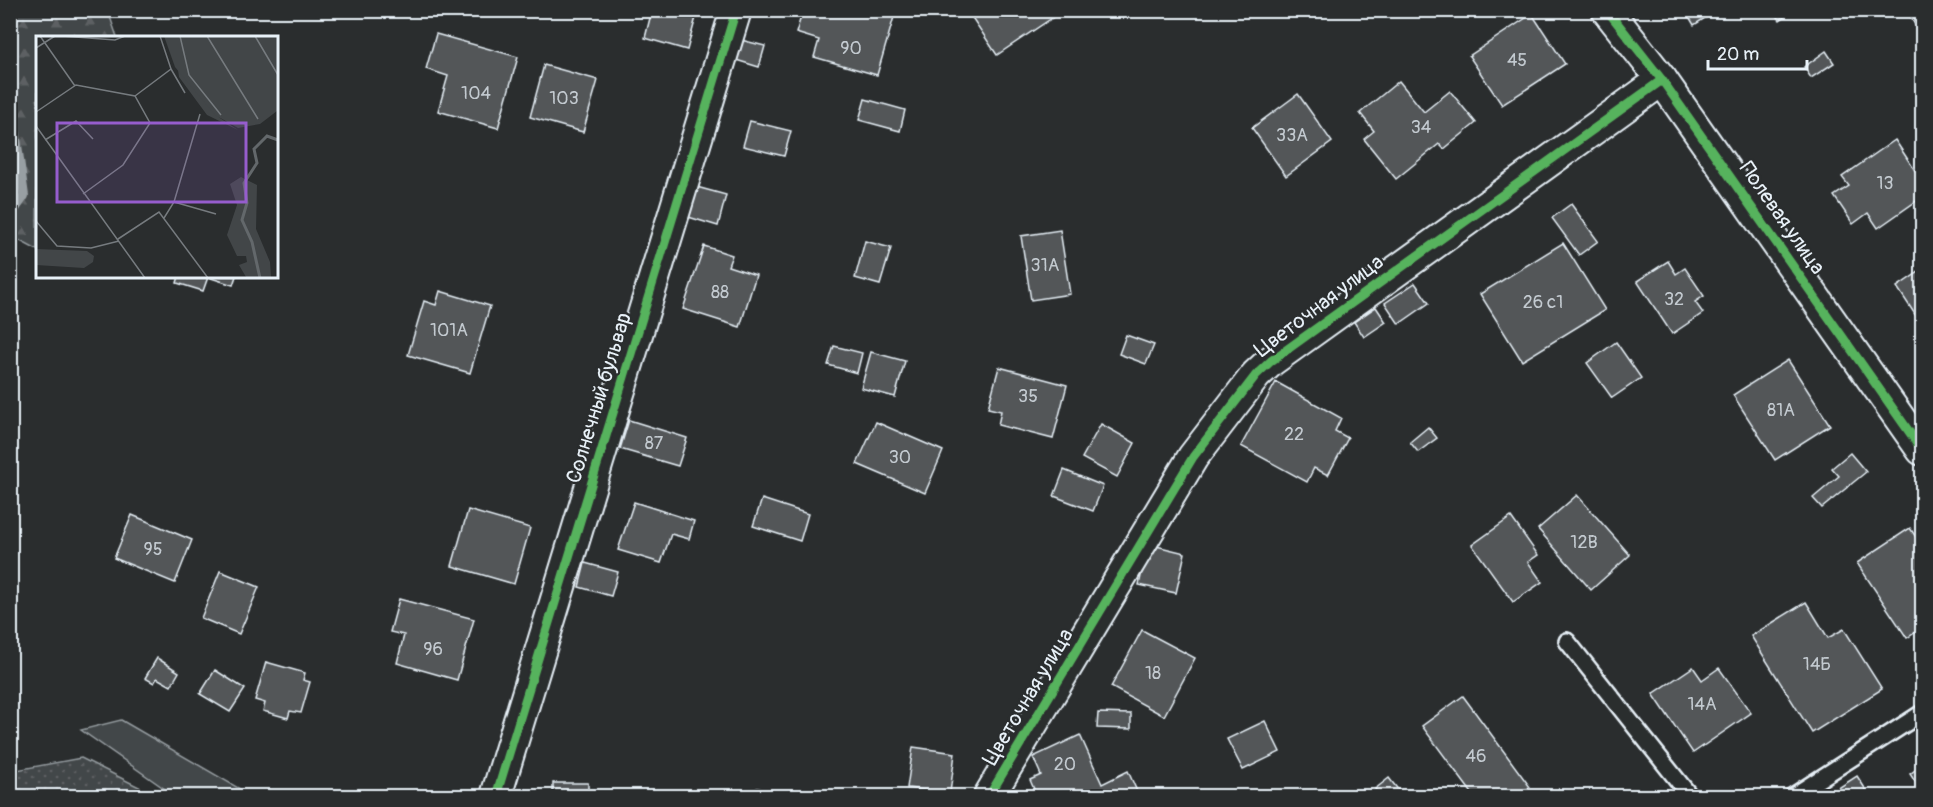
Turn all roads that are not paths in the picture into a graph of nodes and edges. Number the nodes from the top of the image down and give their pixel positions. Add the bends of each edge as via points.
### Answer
1 (736, 10) edge
2 (1607, 10) edge
3 (1662, 80) junction
4 (1923, 450) edge
5 (1567, 641) dead end
6 (1923, 713) edge
7 (496, 796) edge
8 (989, 796) edge
9 (1690, 796) edge
10 (1793, 796) edge

1 - 7 street, Солнечный бульвар
2 - 3 street, Полевая улица
3 - 4 street, Полевая улица
3 - 8 street, Цветочная улица via 1256,375 1193,456
5 - 9 lane
6 - 10 lane

